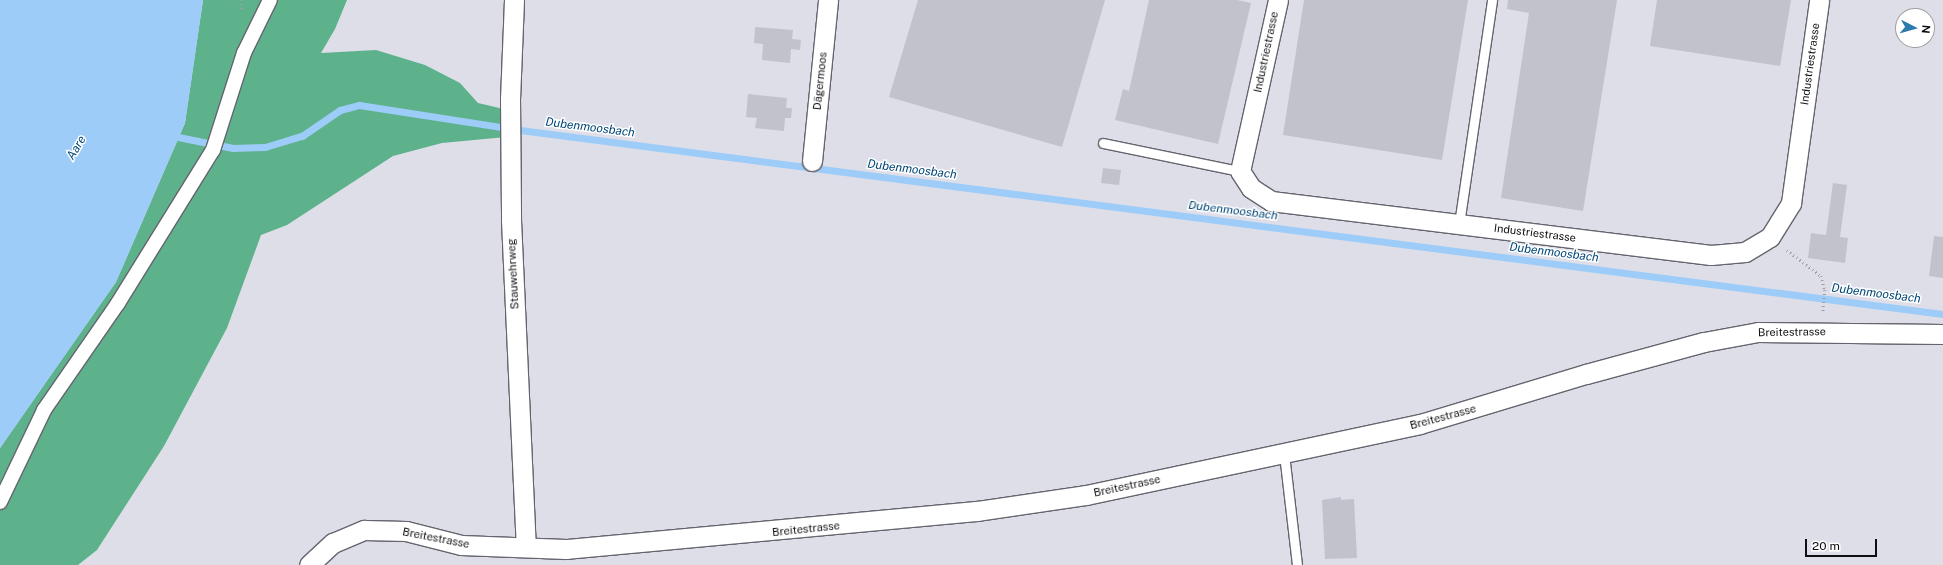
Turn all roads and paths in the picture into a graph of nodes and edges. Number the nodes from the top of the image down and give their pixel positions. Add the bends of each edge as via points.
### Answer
1 (270, 0) edge
2 (514, 0) edge
3 (828, 0) edge
4 (1278, 0) edge
5 (1492, 0) edge
6 (1819, 0) edge
7 (1103, 143) dead end
8 (812, 161) dead end
9 (1240, 171) junction
10 (1459, 224) junction
11 (1770, 237) junction
12 (1824, 309) dead end
13 (1943, 334) edge
14 (1284, 454) junction
15 (0, 502) edge
16 (526, 547) junction
17 (309, 565) edge
18 (1297, 565) edge

1 - 15 street via 244,53 220,136 213,150 118,303 44,410
2 - 16 street, Stauwehrweg via 510,98 511,220
3 - 8 street, Dägermoos
4 - 9 street, Industriestrasse
5 - 10 lane
6 - 11 street, Industriestrasse via 1791,203
7 - 9 lane
9 - 10 street, Industriestrasse via 1251,188 1271,201
10 - 11 street, Industriestrasse via 1710,255 1745,252
11 - 12 path via 1821,276 1825,290
13 - 14 street, Breitestrasse via 1758,332 1704,342 1420,424
14 - 16 street, Breitestrasse via 1086,495 976,512 616,546 566,549
14 - 18 lane
16 - 17 street, Breitestrasse via 461,545 406,531 364,530 333,543

